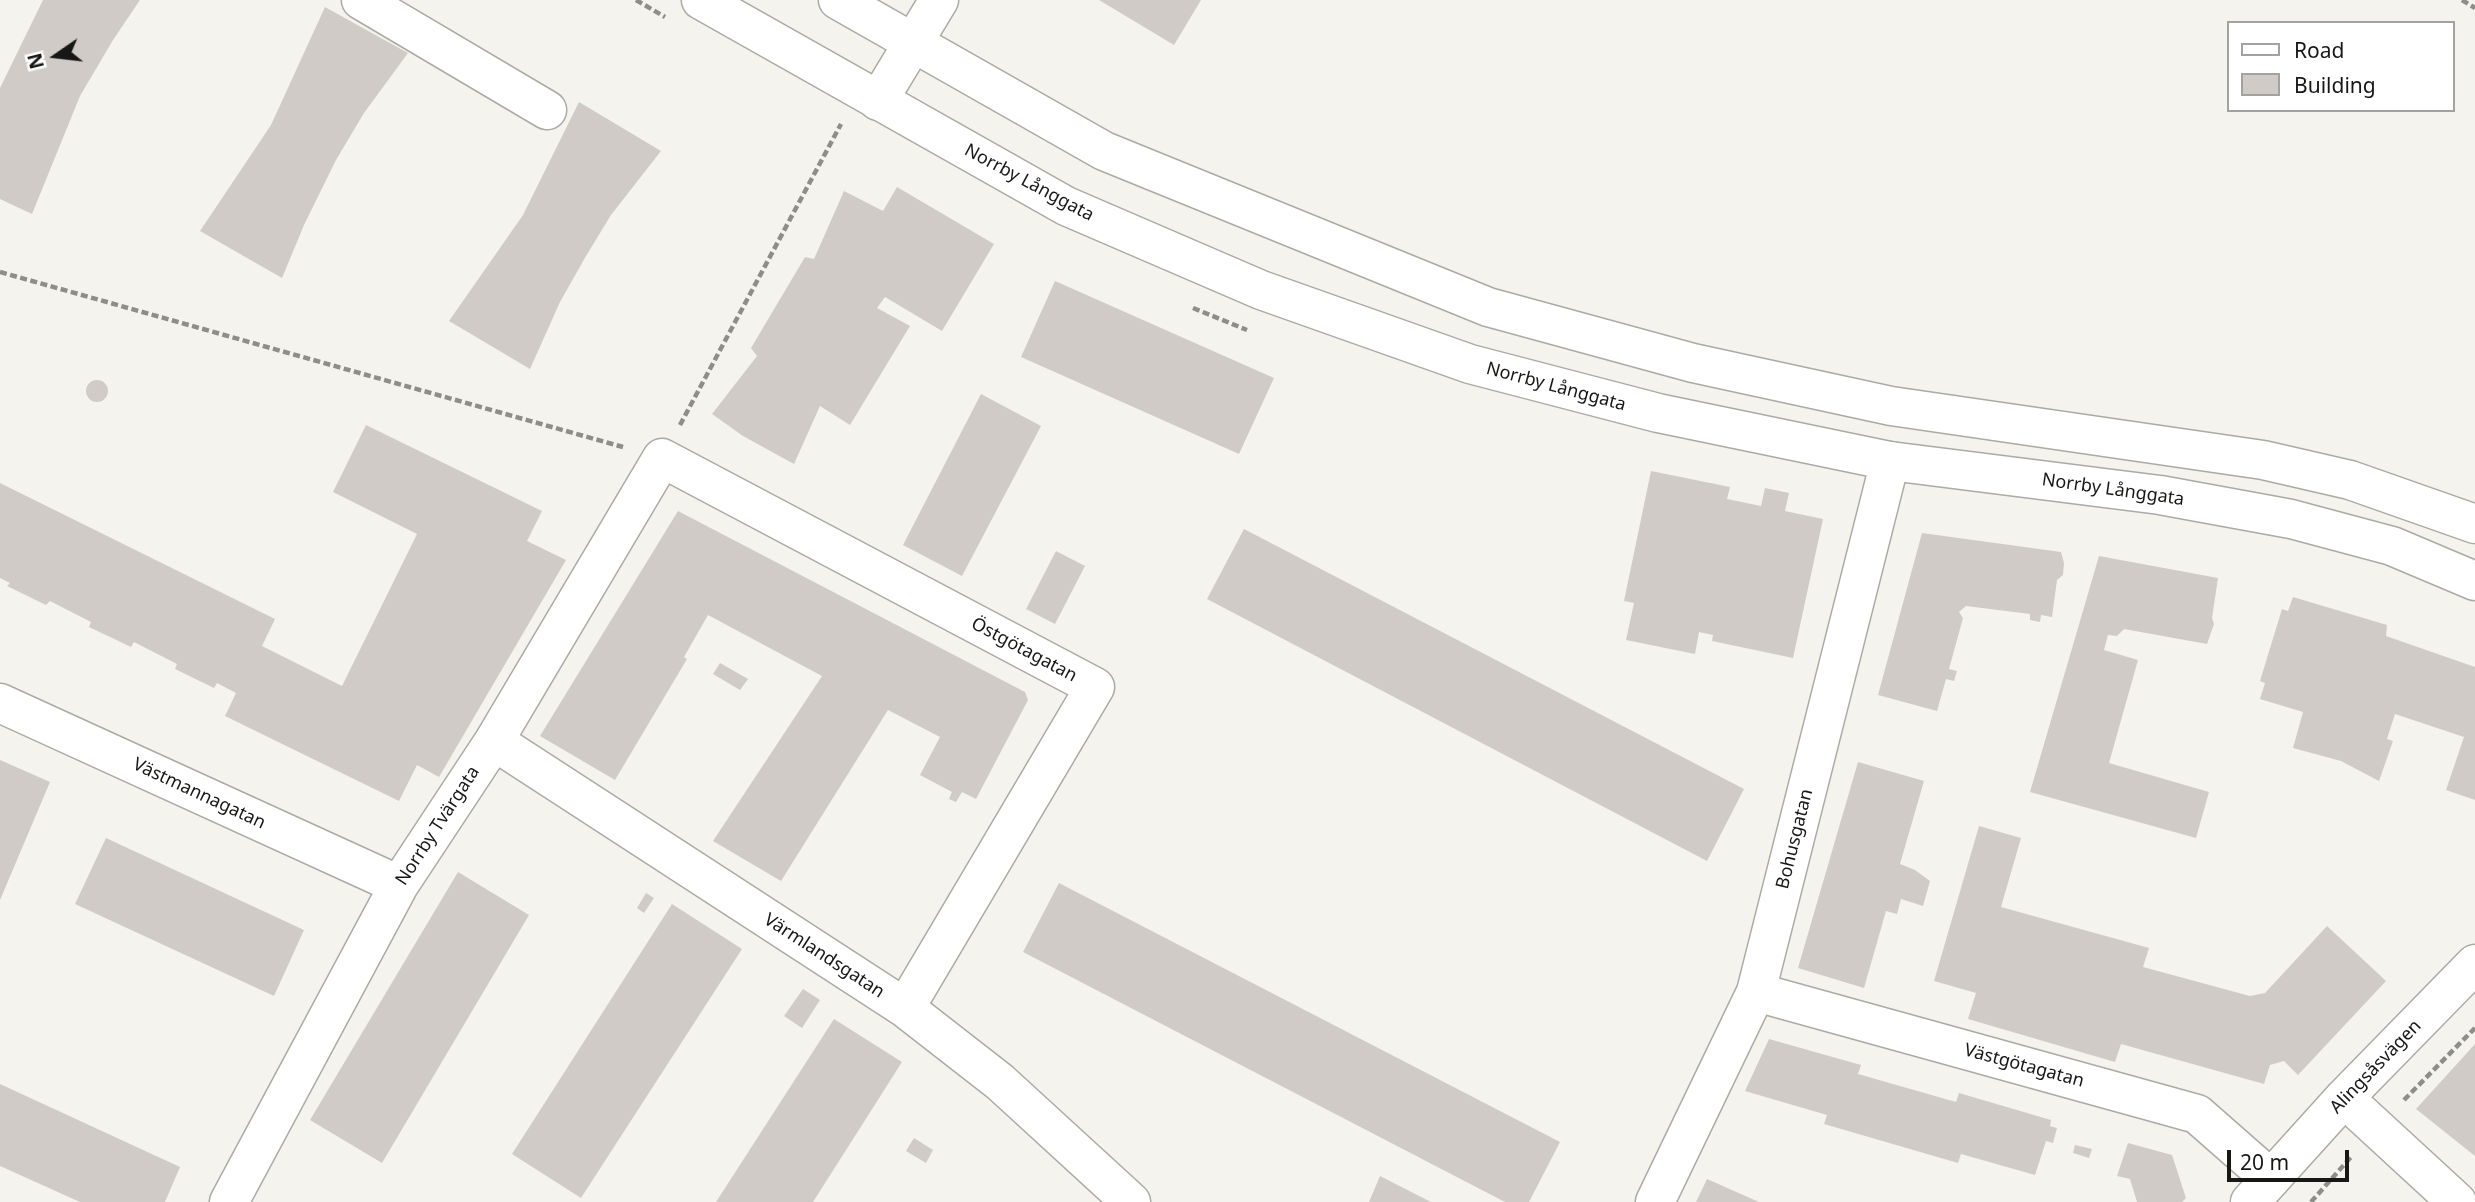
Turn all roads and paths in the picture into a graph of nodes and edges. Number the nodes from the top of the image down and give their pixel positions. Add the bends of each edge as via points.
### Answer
1 (361, 0) edge
2 (701, 0) edge
3 (838, 0) edge
4 (939, 0) edge
5 (2462, 0) edge
6 (2475, 8) edge
7 (912, 44) junction
8 (878, 101) junction
9 (547, 110) dead end
10 (844, 120) dead end
11 (0, 272) edge
12 (662, 458) junction
13 (1890, 461) junction
14 (2475, 524) edge
15 (2475, 581) edge
16 (0, 703) edge
17 (494, 741) junction
18 (399, 885) junction
19 (2475, 964) edge
20 (1756, 992) junction
21 (905, 1008) junction
22 (2344, 1098) junction
23 (2260, 1190) edge
24 (229, 1202) edge
25 (1131, 1202) edge
26 (1655, 1202) edge
27 (2457, 1202) edge

1 - 9 street
2 - 8 street, Norrby Långgata
3 - 7 street
4 - 7 street
5 - 6 path
7 - 8 street
7 - 14 street via 1104,151 1488,307 1693,363 1891,406 2263,460 2350,481
8 - 13 street, Norrby Långgata via 1066,206 1274,295 1470,364 1658,413
10 - 12 path
11 - 12 path
12 - 17 street, Norrby Tvärgata
12 - 21 street, Östgötagatan via 1095,687
13 - 15 street, Norrby Långgata via 2160,495 2291,519 2392,546
13 - 20 street, Bohusgatan
16 - 18 street, Västmannagatan
17 - 18 street, Norrby Tvärgata
17 - 21 street, Värmlandsgatan
18 - 24 street, Norrby Tvärgata
19 - 22 street, Alingsåsvägen
20 - 23 street, Västgötagatan via 2197,1114
20 - 26 street, Bohusgatan
21 - 25 street, Värmlandsgatan via 1000,1082
22 - 23 street, Alingsåsvägen
22 - 27 street

